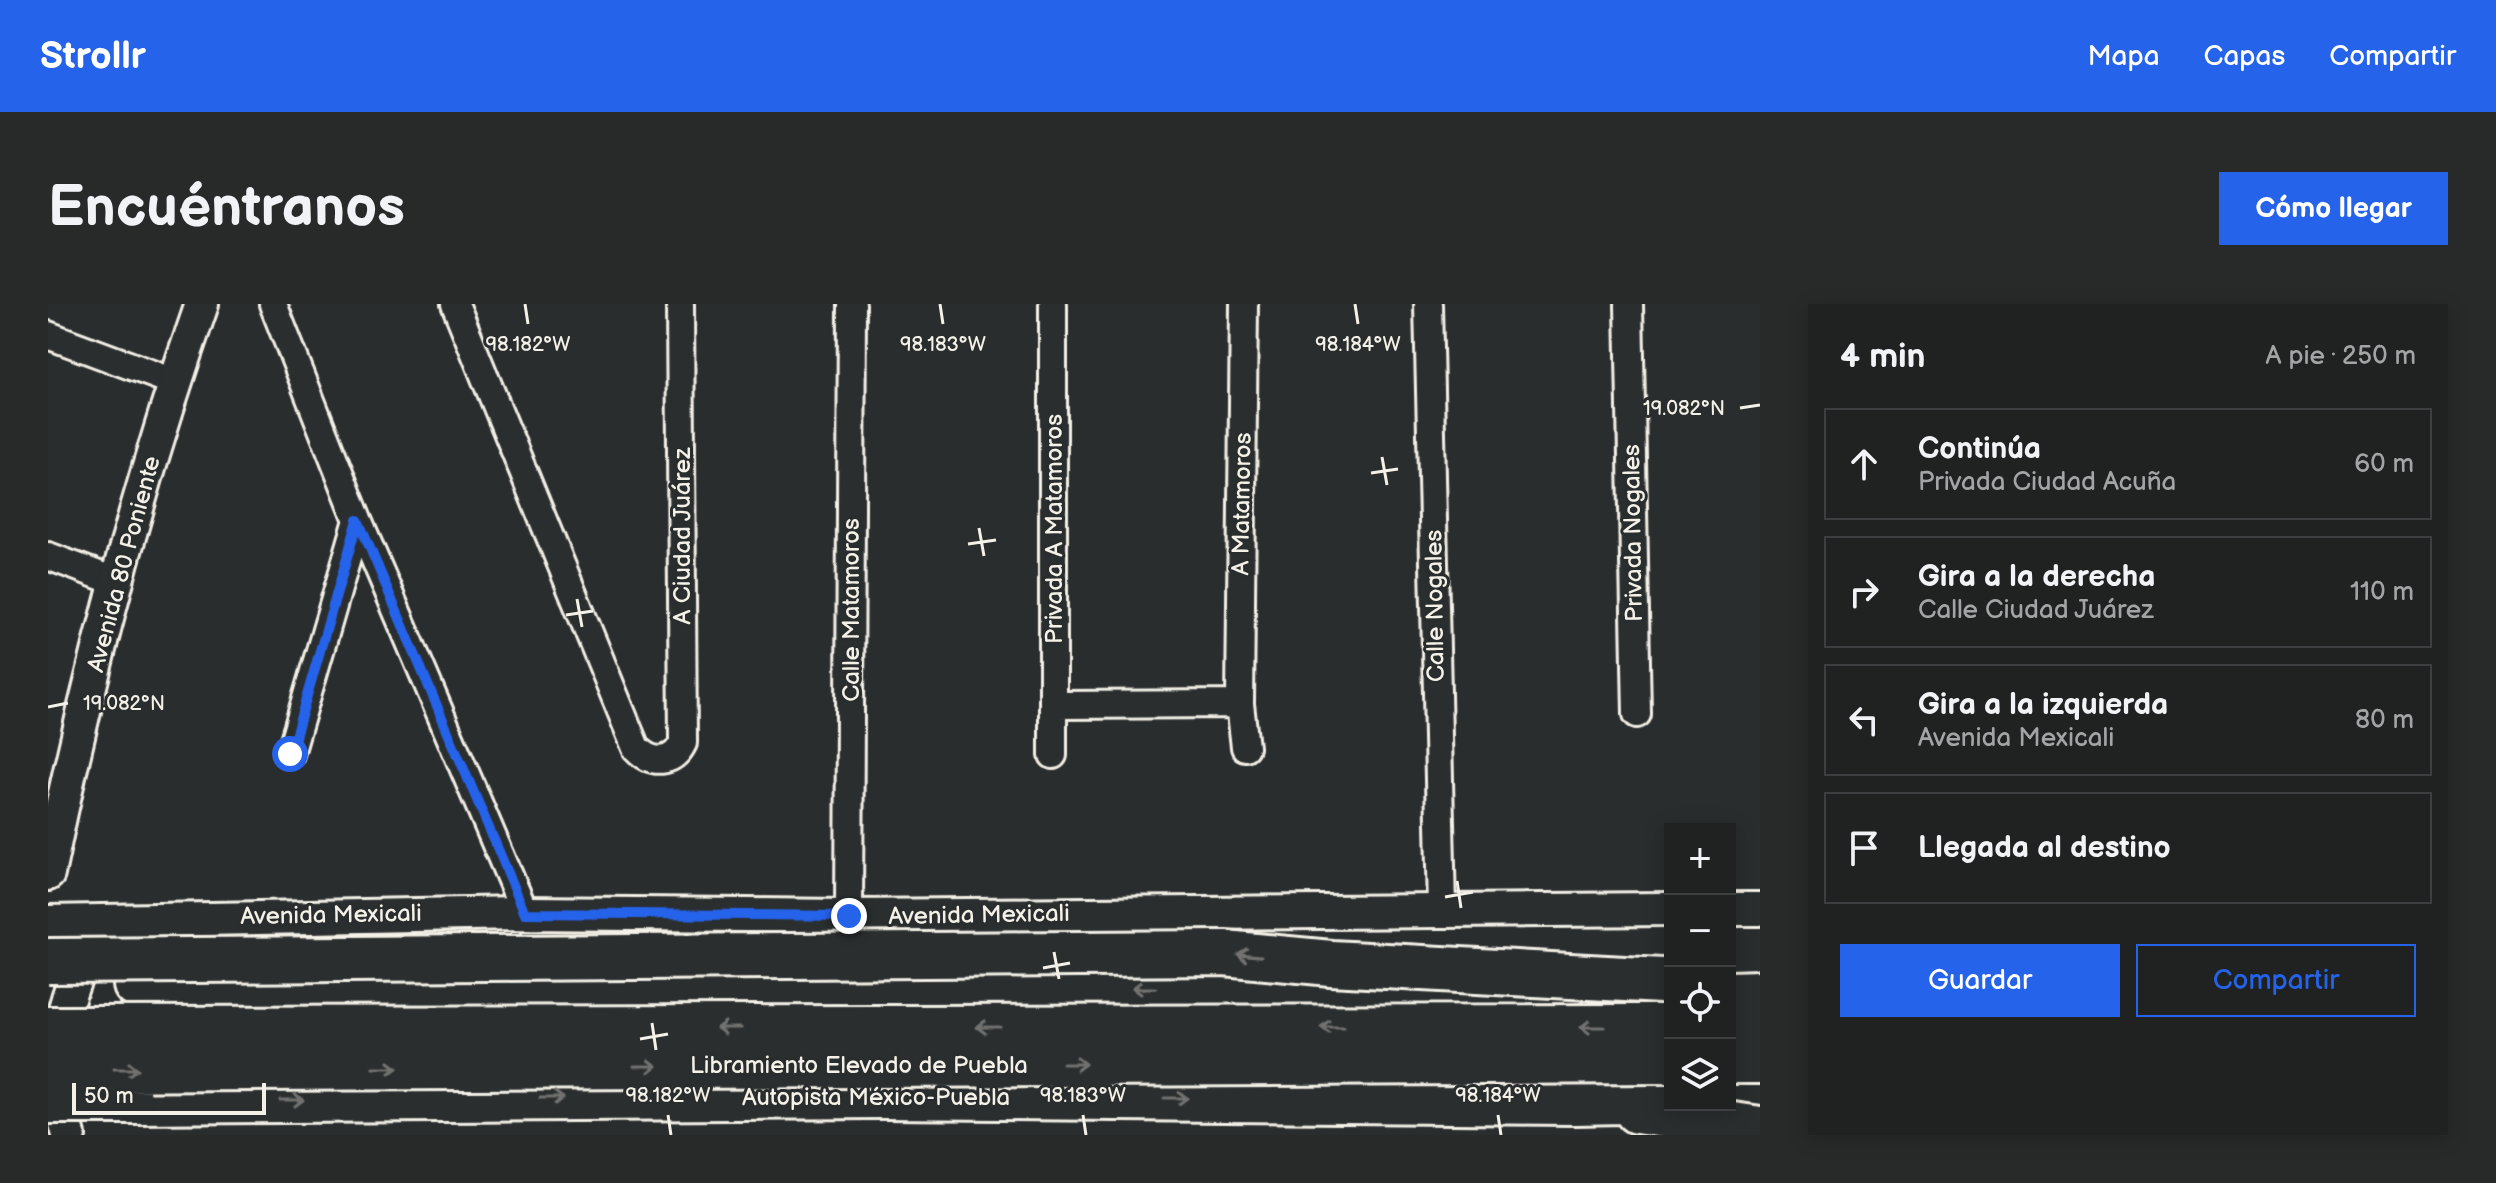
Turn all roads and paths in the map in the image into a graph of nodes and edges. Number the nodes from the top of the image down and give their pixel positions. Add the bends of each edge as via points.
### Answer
1 (202, 304) edge
2 (273, 304) edge
3 (455, 304) edge
4 (680, 304) edge
5 (852, 304) edge
6 (1053, 304) edge
7 (1244, 304) edge
8 (1428, 304) edge
9 (1629, 304) edge
10 (48, 335) edge
11 (174, 382) junction
12 (358, 520) junction
13 (48, 556) edge
14 (117, 582) junction
15 (1240, 704) junction
16 (1054, 705) junction
17 (1637, 714) dead end
18 (1245, 747) dead end
19 (290, 754) dead end
20 (1053, 755) dead end
21 (56, 796) edge
22 (48, 874) edge
23 (1442, 909) junction
24 (1664, 909) edge
25 (1736, 909) edge
26 (1760, 909) edge
27 (525, 913) junction
28 (849, 916) junction
29 (110, 918) junction
30 (48, 922) edge
31 (48, 961) edge
32 (1736, 982) edge
33 (1760, 982) edge
34 (1664, 986) edge
35 (1664, 986) edge
36 (48, 989) edge
37 (1760, 993) edge
38 (1736, 994) edge
39 (1664, 1027) edge
40 (1736, 1027) edge
41 (1760, 1027) edge
42 (48, 1029) edge
43 (1664, 1061) edge
44 (1736, 1061) edge
45 (1760, 1061) edge
46 (48, 1069) edge
47 (1760, 1097) edge
48 (1736, 1098) edge
49 (1664, 1100) edge
50 (48, 1101) edge
51 (1575, 1102) junction
52 (1760, 1129) edge
53 (69, 1135) edge

1 - 11 street, Avenida 80 Poniente
2 - 12 street
3 - 4 street, A Ciudad Juárez via 636,748 644,756 666,760 683,743
5 - 28 street, Calle Matamoros
6 - 16 street, Privada A Matamoros
7 - 15 street, A Matamoros
8 - 23 street, Calle Nogales
9 - 17 street, Privada Nogales
10 - 11 street
11 - 14 street, Avenida 80 Poniente
12 - 19 street
12 - 27 street
13 - 14 street
14 - 21 street, Avenida 80 Poniente
15 - 16 street
15 - 18 street, A Matamoros
16 - 20 street, Privada A Matamoros
21 - 22 street, Avenida 80 Poniente
23 - 24 street, Avenida Mexicali
23 - 28 street, Avenida Mexicali
25 - 26 street
27 - 28 street, Avenida Mexicali
27 - 29 street, Avenida Mexicali
29 - 30 street, Avenida Mexicali
29 - 53 street via 82,965 63,1015 58,1080
34 -> 31 highway, bridge via 1224,953
32 - 33 highway
35 -> 36 highway via 843,983
37 - 38 highway
39 -> 42 highway, Libramiento Elevado de Puebla, bridge
40 - 41 highway
46 -> 43 highway, Libramiento Elevado de Puebla, bridge
44 - 45 highway
47 - 48 highway
49 - 51 highway, Autopista México-Puebla
50 -> 51 highway, Autopista México-Puebla, bridge via 901,1096
51 - 52 highway

